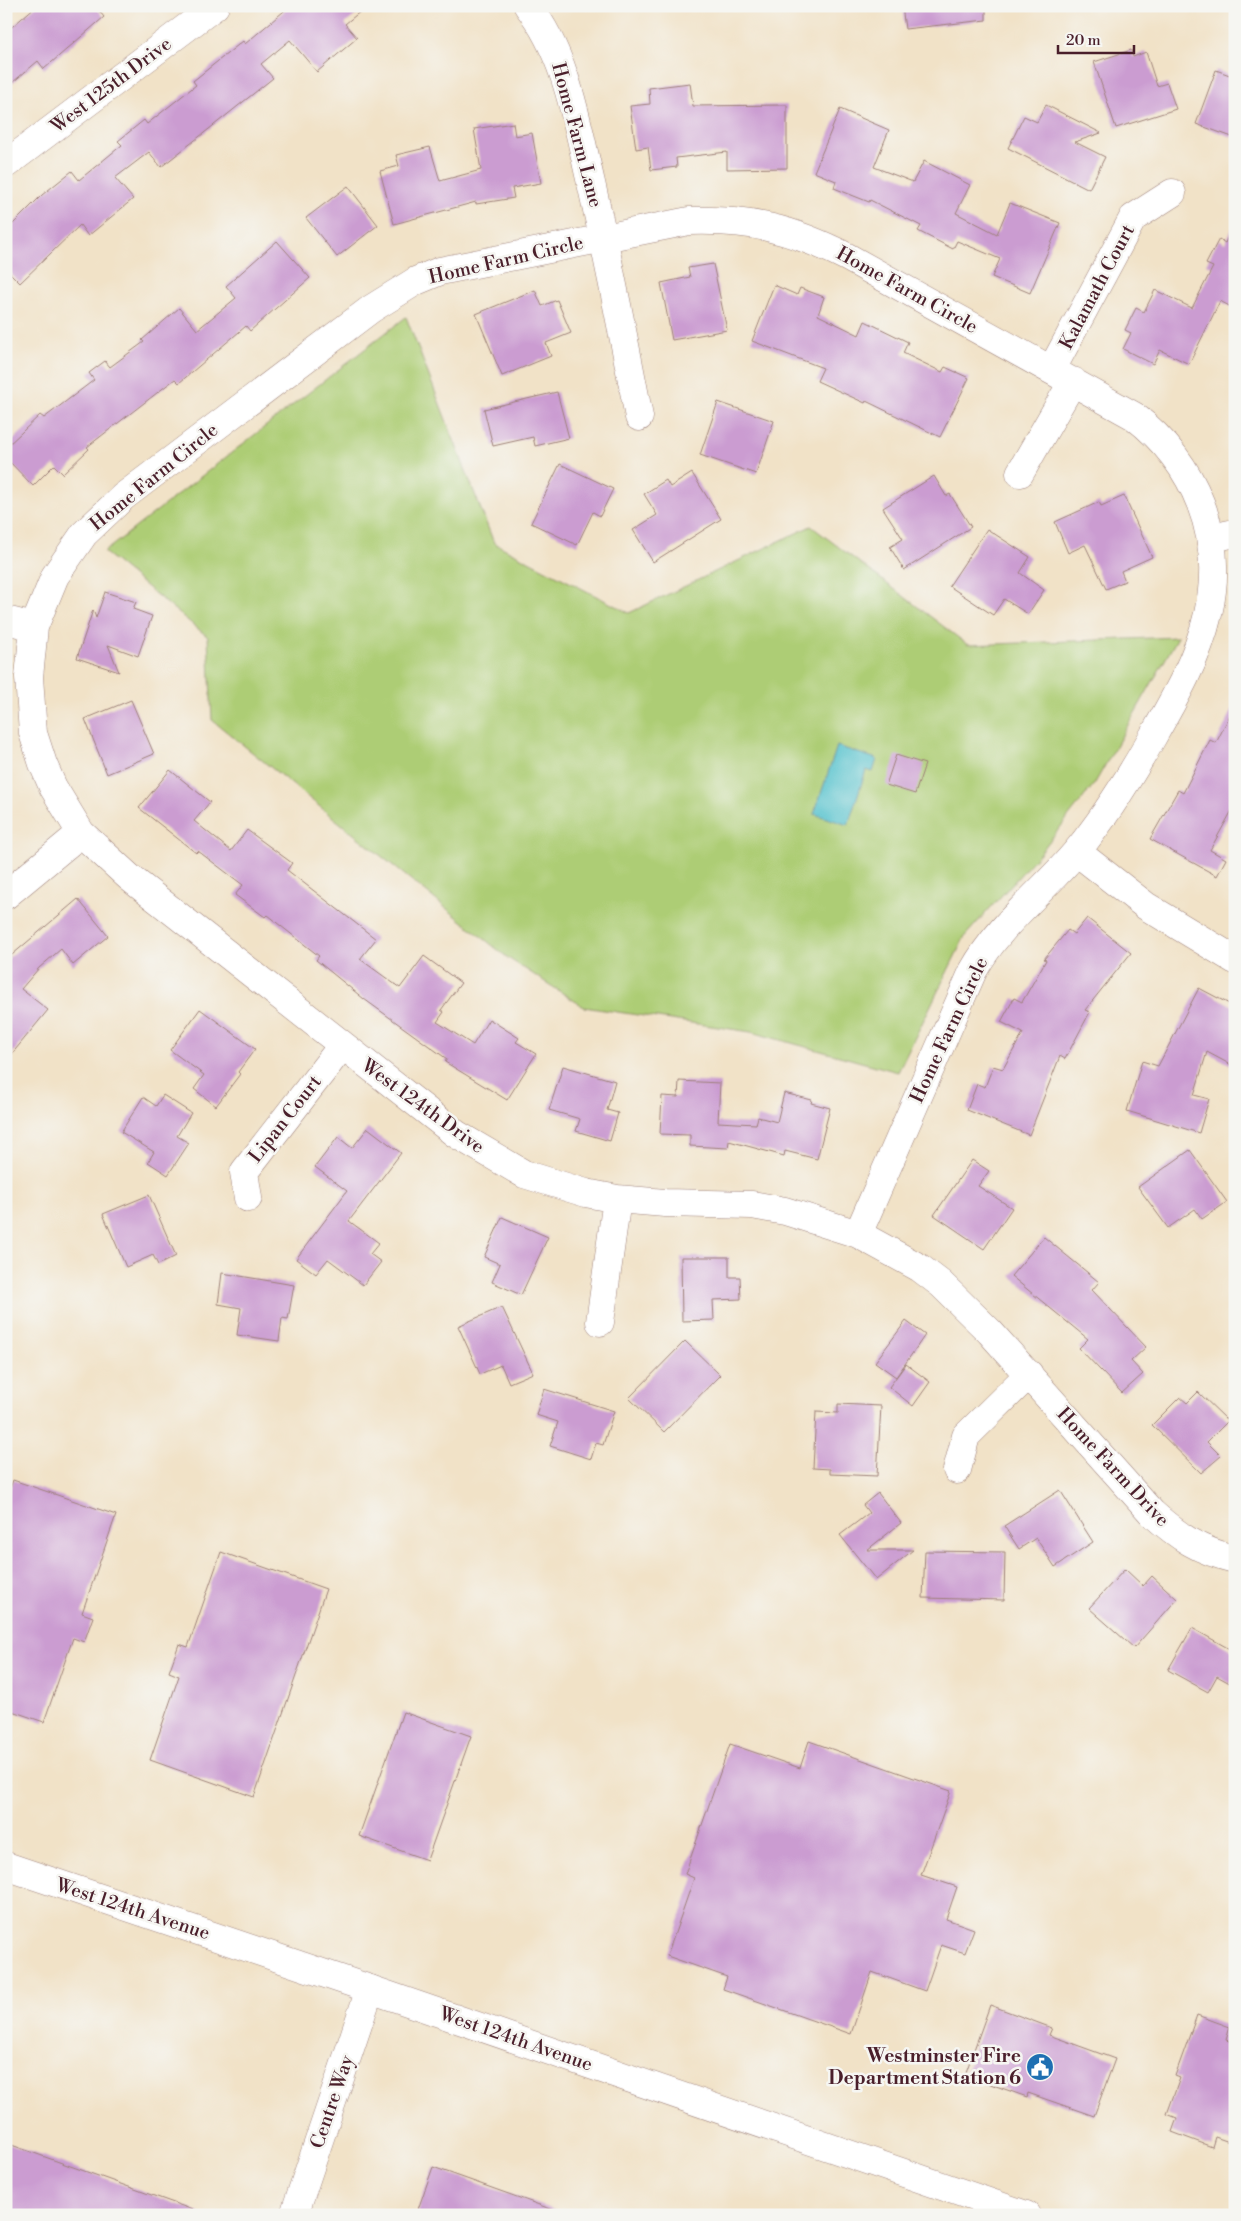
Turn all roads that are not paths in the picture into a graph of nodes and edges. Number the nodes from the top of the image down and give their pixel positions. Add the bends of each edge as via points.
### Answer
1 (215, 6) edge
2 (528, 6) edge
3 (6, 164) edge
4 (1172, 193) dead end
5 (603, 238) junction
6 (1062, 375) junction
7 (639, 417) dead end
8 (1020, 473) dead end
9 (1223, 536) edge
10 (6, 620) edge
11 (34, 626) junction
12 (81, 833) junction
13 (1077, 852) junction
14 (6, 895) edge
15 (1235, 960) edge
16 (342, 1046) junction
17 (248, 1198) dead end
18 (617, 1199) junction
19 (858, 1234) junction
20 (600, 1322) dead end
21 (1029, 1374) junction
22 (957, 1470) dead end
23 (1235, 1559) edge
24 (6, 1866) edge
25 (370, 1989) junction
26 (294, 2215) edge
27 (1026, 2215) edge

1 - 3 street, West 125th Drive
2 - 5 street, Home Farm Lane via 546,33 568,90
4 - 6 street, Kalamath Court via 1133,218
5 - 6 street, Home Farm Circle via 689,221 724,220 785,230 847,256
5 - 7 street, Home Farm Lane
5 - 11 street, Home Farm Circle via 440,271 385,299 123,497 96,521 55,576
6 - 8 street, Kalamath Court
6 - 9 street, Home Farm Circle via 1134,416 1154,432 1186,473
9 - 13 street, Home Farm Circle via 1208,614 1194,659 1129,778
10 - 11 street
11 - 12 street, West 124th Drive via 29,677 33,733 53,787
12 - 14 street
12 - 16 street, West 124th Drive via 129,877
13 - 15 street via 1146,906
13 - 19 street, Home Farm Circle via 983,953
16 - 17 street, Lipan Court via 244,1172
16 - 18 street, West 124th Drive via 456,1134 491,1156 524,1174 552,1184
18 - 19 street, West 124th Drive via 752,1205 785,1211
18 - 20 street
19 - 21 street, West 124th Drive via 920,1268 941,1284
21 - 22 street via 966,1436
21 - 23 street, Home Farm Drive via 1152,1513 1174,1533 1198,1548
24 - 25 street, West 124th Avenue
25 - 26 street, Centre Way
25 - 27 street, West 124th Avenue

